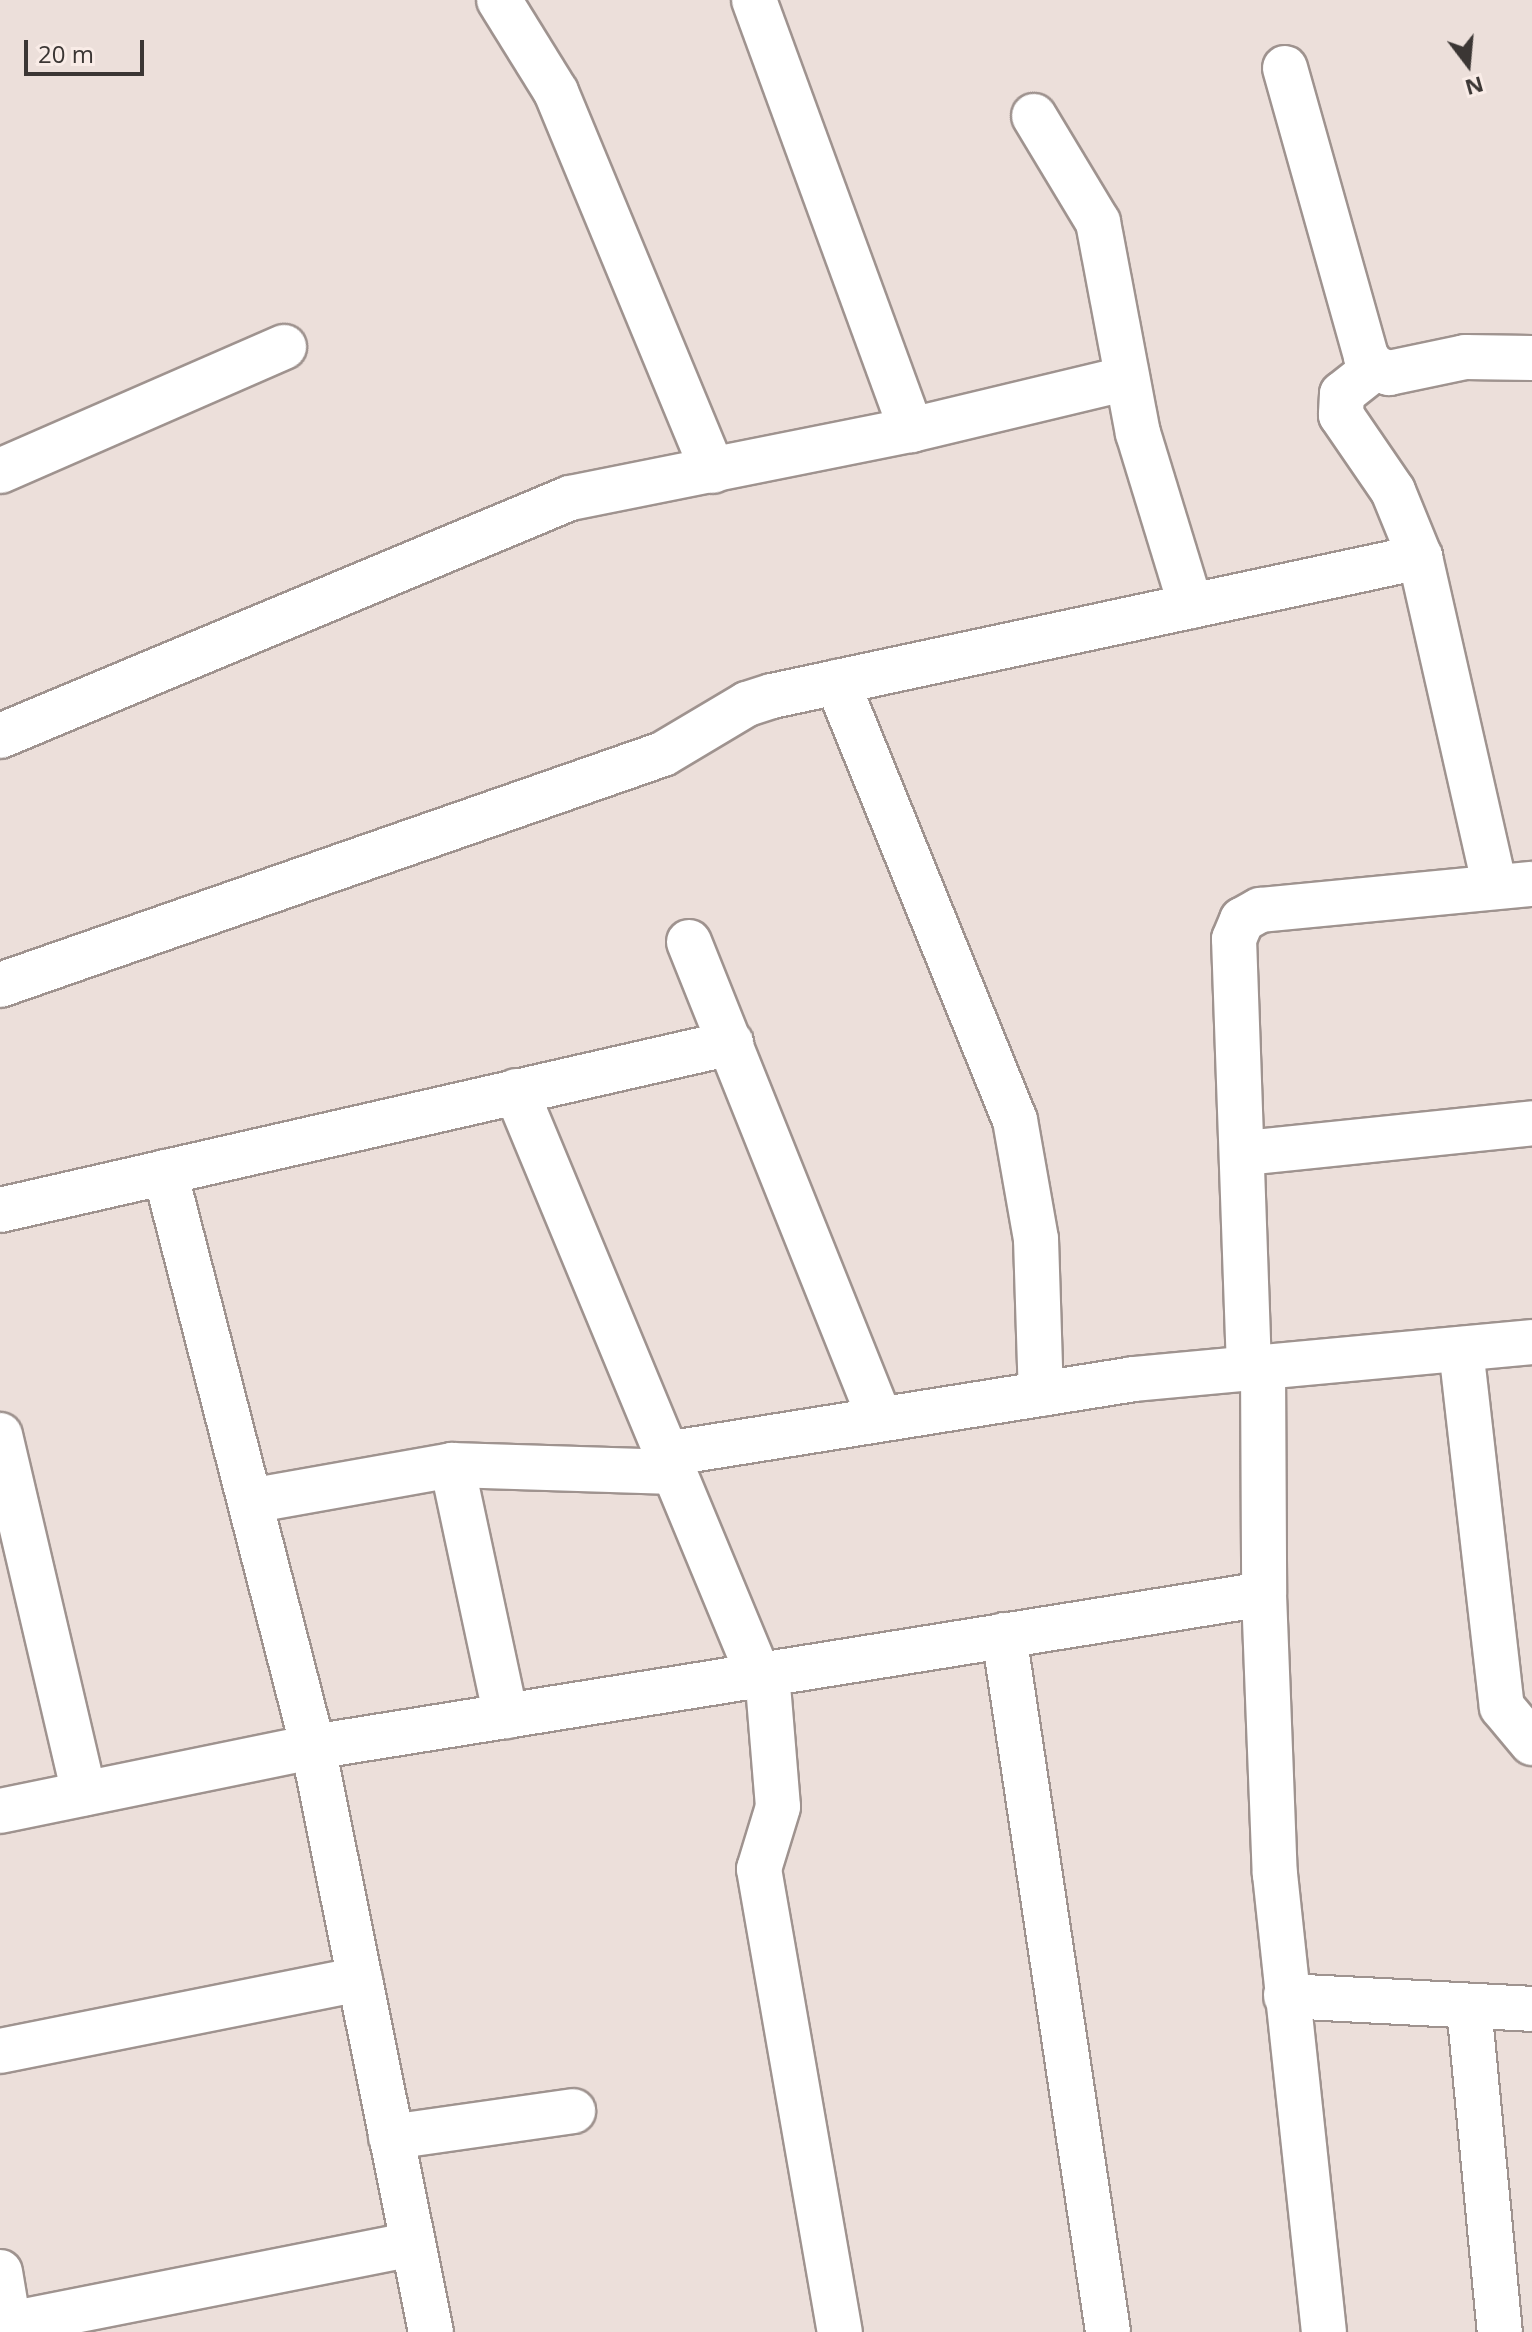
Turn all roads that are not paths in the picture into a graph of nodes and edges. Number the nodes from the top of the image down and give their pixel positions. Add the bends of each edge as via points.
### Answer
1 (754, 0) edge
2 (508, 14) edge
3 (1285, 68) dead end
4 (1034, 116) dead end
5 (284, 347) dead end
6 (1532, 358) edge
7 (1127, 378) junction
8 (1361, 379) junction
9 (911, 430) junction
10 (0, 471) edge
11 (713, 471) junction
12 (1420, 557) junction
13 (1191, 606) junction
14 (837, 682) junction
15 (0, 736) edge
16 (1514, 885) edge
17 (689, 942) dead end
18 (0, 985) edge
19 (731, 1043) junction
20 (516, 1091) junction
21 (1532, 1123) edge
22 (1244, 1153) junction
23 (165, 1172) junction
24 (0, 1210) edge
25 (1532, 1342) edge
26 (1461, 1349) junction
27 (1256, 1368) junction
28 (1041, 1394) junction
29 (880, 1419) junction
30 (0, 1435) edge
31 (670, 1463) junction
32 (452, 1465) junction
33 (250, 1501) junction
34 (16, 1573) edge
35 (1264, 1594) junction
36 (1004, 1635) junction
37 (763, 1673) junction
38 (506, 1716) junction
39 (1532, 1743) edge
40 (313, 1747) junction
41 (84, 1793) junction
42 (0, 1811) edge
43 (360, 1979) junction
44 (1286, 1996) junction
45 (1469, 2006) junction
46 (1532, 2009) edge
47 (0, 2051) edge
48 (573, 2111) dead end
49 (391, 2137) junction
50 (413, 2244) junction
51 (0, 2272) edge
52 (9, 2328) edge
53 (431, 2332) edge
54 (840, 2332) edge
55 (1108, 2332) edge
56 (1324, 2332) edge
57 (1500, 2332) edge

1 - 9 street
2 - 11 street via 556,92
3 - 8 street via 1366,357
4 - 7 street via 1098,222 1110,264
5 - 10 street
6 - 8 street via 1465,357
7 - 9 street
7 - 13 street via 1138,433
8 - 12 street via 1341,415 1393,491
9 - 11 street
11 - 15 street via 570,498
12 - 13 street
12 - 16 street
13 - 14 street
14 - 18 street via 747,704 663,754
14 - 28 street via 1015,1120 1036,1239
16 - 22 street via 1260,910 1242,920 1234,939
17 - 19 street
19 - 20 street
19 - 29 street
20 - 23 street
20 - 31 street
21 - 22 street
22 - 27 street
23 - 24 street
23 - 33 street
25 - 26 street
26 - 27 street
26 - 39 street via 1502,1707
27 - 28 street
27 - 35 street
28 - 29 street
29 - 31 street
30 - 34 street
31 - 32 street
31 - 37 street
32 - 33 street
32 - 38 street
33 - 40 street
34 - 41 street
35 - 36 street
35 - 44 street via 1275,1874
36 - 37 street
36 - 55 street
37 - 38 street
37 - 54 street via 778,1807 759,1869
38 - 40 street
40 - 41 street
40 - 43 street
41 - 42 street
43 - 47 street
43 - 49 street
44 - 45 street
44 - 56 street
45 - 46 street
45 - 57 street
48 - 49 street
49 - 50 street
50 - 52 street
50 - 53 street
51 - 52 street

